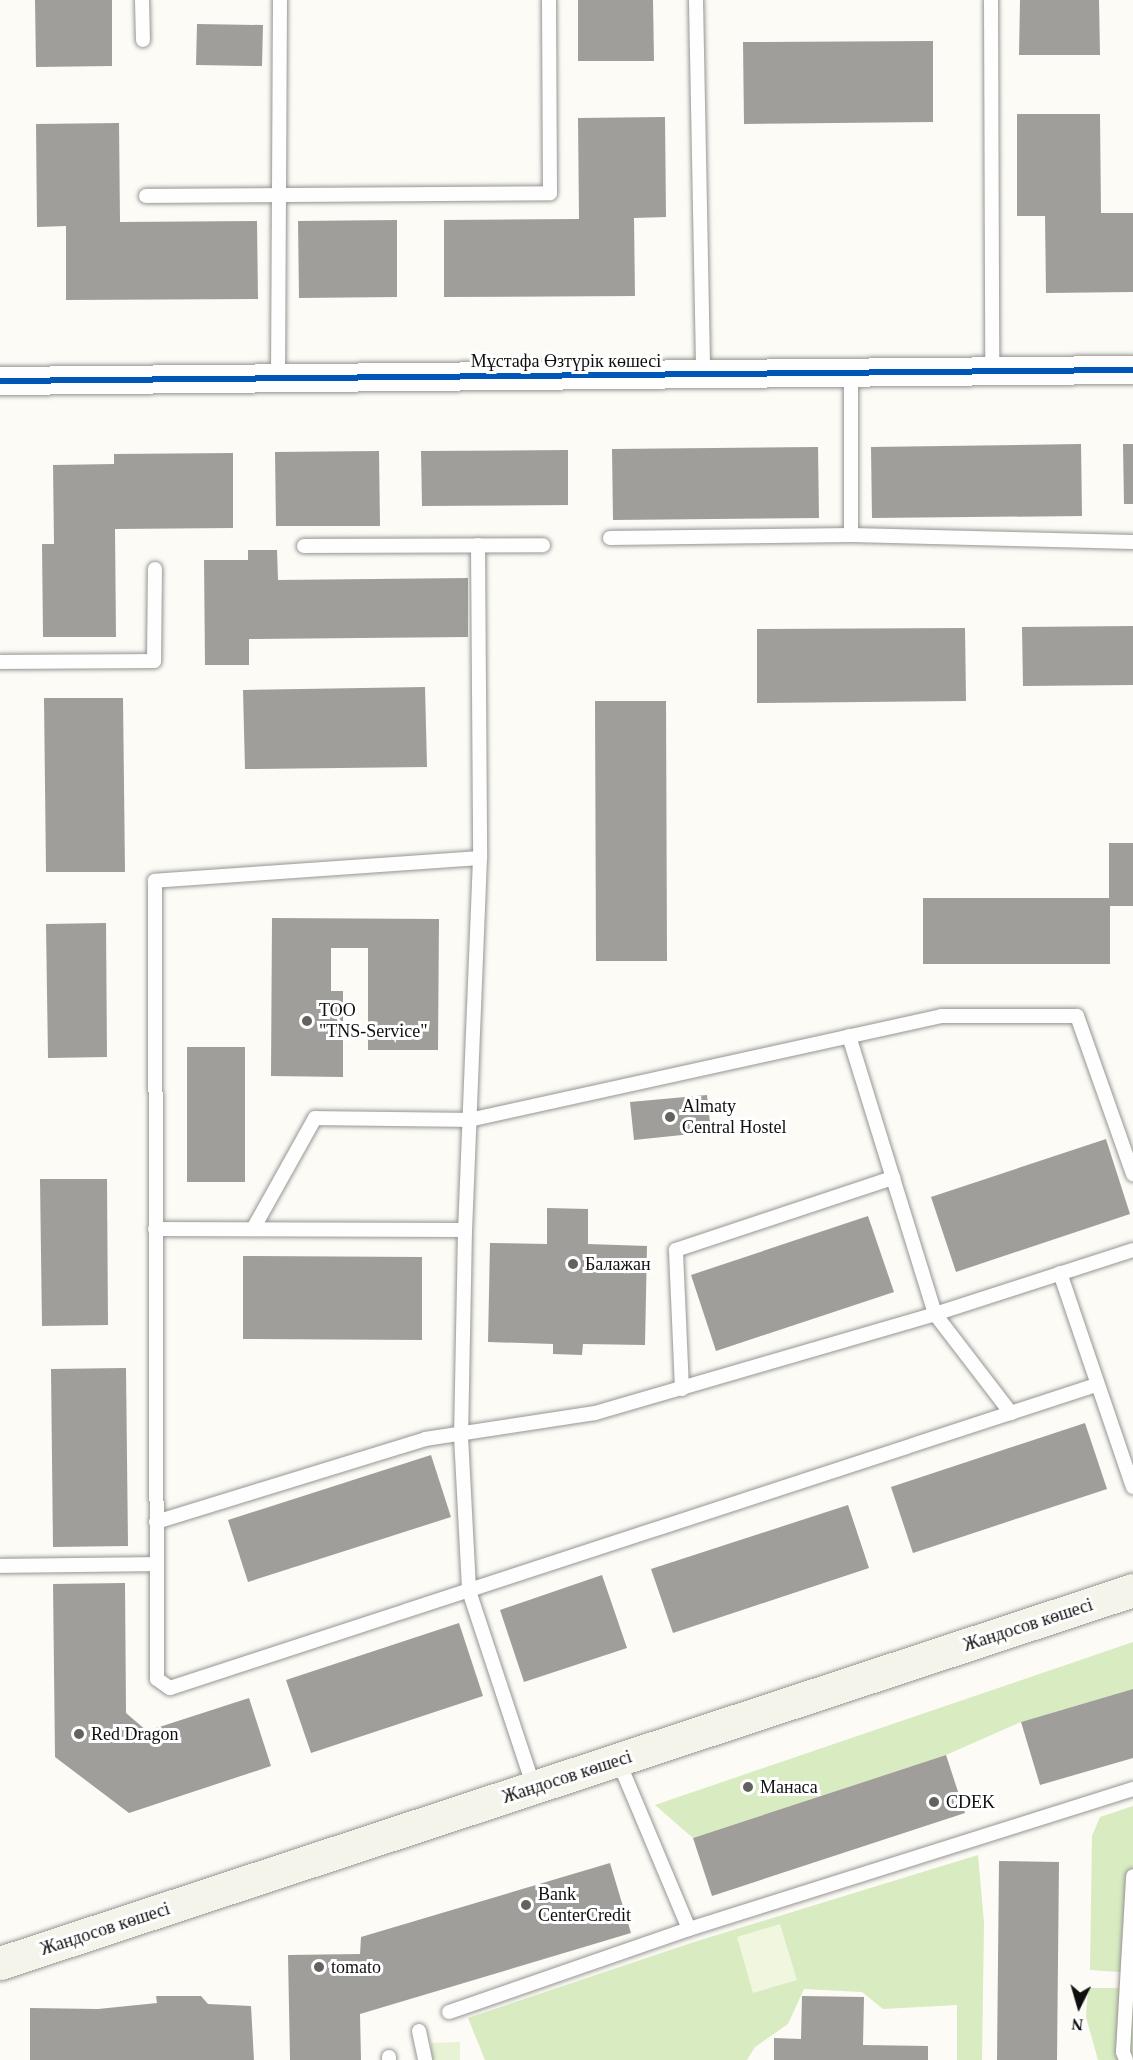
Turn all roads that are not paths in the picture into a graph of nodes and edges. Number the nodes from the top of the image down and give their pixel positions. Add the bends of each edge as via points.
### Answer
1 (142, 0) edge
2 (280, 0) edge
3 (549, 0) edge
4 (696, 0) edge
5 (991, 0) edge
6 (143, 40) dead end
7 (279, 195) junction
8 (146, 196) dead end
9 (1133, 370) edge
10 (992, 372) junction
11 (850, 373) junction
12 (703, 375) junction
13 (278, 379) junction
14 (0, 381) edge
15 (851, 535) junction
16 (610, 538) dead end
17 (1133, 542) edge
18 (478, 545) junction
19 (543, 545) dead end
20 (304, 546) dead end
21 (155, 569) dead end
22 (0, 662) edge
23 (480, 858) junction
24 (849, 1036) junction
25 (469, 1120) junction
26 (1133, 1174) edge
27 (893, 1178) junction
28 (155, 1229) junction
29 (253, 1229) junction
30 (465, 1230) junction
31 (1133, 1250) edge
32 (1060, 1273) junction
33 (935, 1314) junction
34 (1096, 1384) junction
35 (682, 1389) junction
36 (1011, 1413) junction
37 (461, 1436) junction
38 (1133, 1487) edge
39 (156, 1522) junction
40 (157, 1564) junction
41 (0, 1566) edge
42 (1133, 1590) edge
43 (469, 1591) junction
44 (618, 1760) junction
45 (534, 1787) junction
46 (1133, 1789) edge
47 (1133, 1875) edge
48 (689, 1929) junction
49 (0, 1963) edge
50 (449, 2012) dead end
51 (419, 2031) dead end
52 (425, 2060) edge
53 (1126, 2060) edge

1 - 6 lane
2 - 7 lane
3 - 7 lane via 550,193
4 - 12 lane
5 - 10 lane
7 - 8 lane
7 - 13 lane
9 - 10 street, Мұстафа Өзтүрік көшесі
10 - 11 street, Мұстафа Өзтүрік көшесі
11 - 12 street, Мұстафа Өзтүрік көшесі
11 - 15 lane
12 - 13 street, Мұстафа Өзтүрік көшесі
13 - 14 street, Мұстафа Өзтүрік көшесі
15 - 16 lane
15 - 17 lane
18 - 19 lane
18 - 20 lane
18 - 23 lane
21 - 22 lane via 154,661
23 - 25 lane
23 - 28 lane via 155,881
24 - 25 lane
24 - 26 lane via 940,1016 1077,1016
24 - 27 lane
25 - 29 lane via 315,1118
25 - 30 lane
27 - 33 lane
27 - 35 lane via 676,1250
28 - 29 lane
28 - 39 lane
29 - 30 lane
30 - 37 lane
31 - 32 lane
32 - 33 lane
32 - 34 lane
33 - 35 lane
33 - 36 lane
34 - 36 lane
34 - 38 lane
35 - 37 lane via 595,1413
36 - 43 lane
37 - 39 lane via 425,1439
37 - 43 lane
39 - 40 lane
40 - 41 lane
40 - 43 lane via 157,1679 170,1688
42 - 44 main road, Жандосов көшесі
43 - 45 lane
44 - 45 main road, Жандосов көшесі
44 - 48 lane
45 - 49 main road, Жандосов көшесі
46 - 48 lane
47 - 53 lane via 1123,2052
48 - 50 lane
51 - 52 lane

